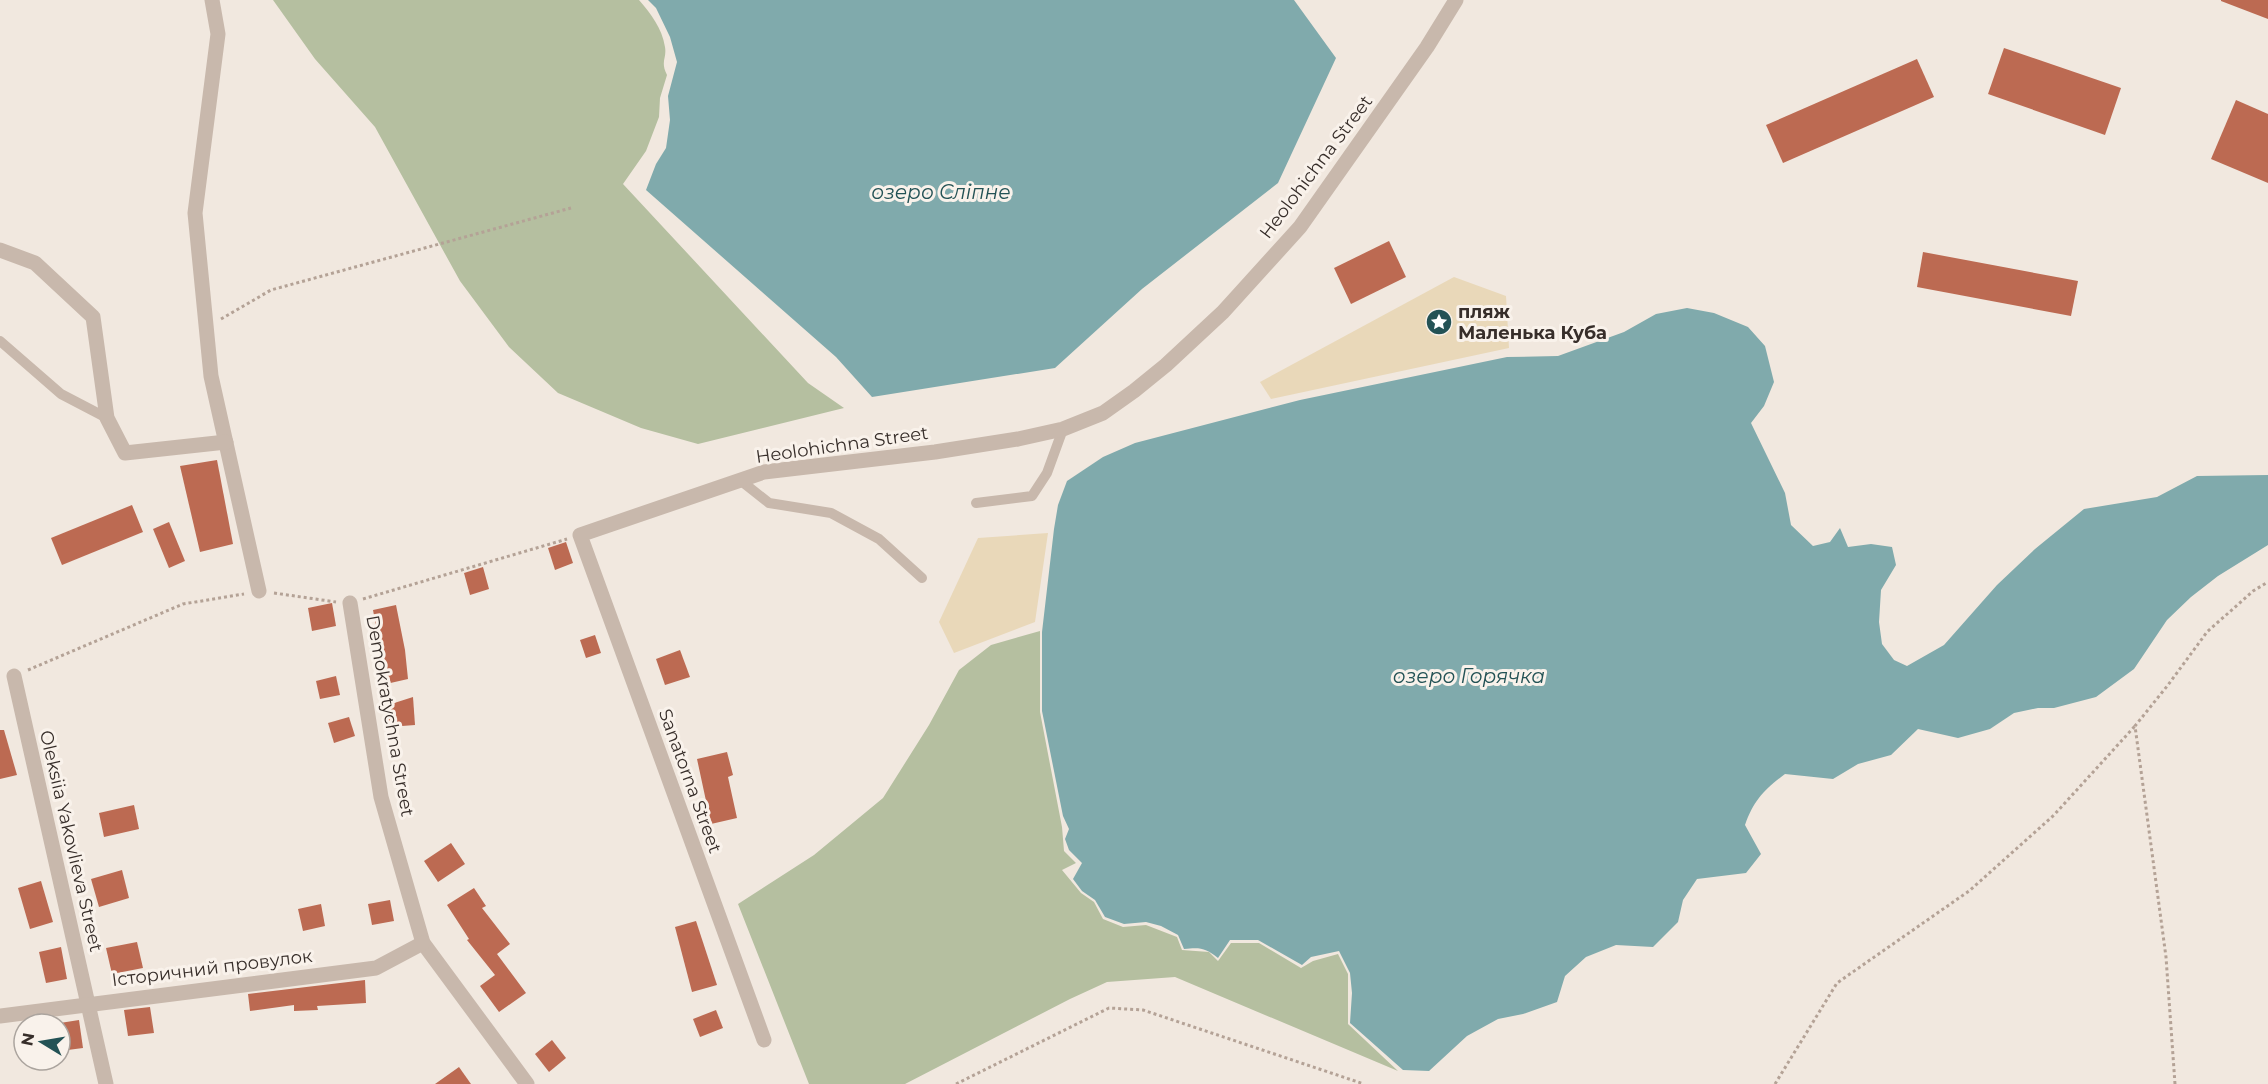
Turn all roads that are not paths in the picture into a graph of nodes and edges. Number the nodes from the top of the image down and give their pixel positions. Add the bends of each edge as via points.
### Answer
1 (212, 0) edge
2 (1456, 0) edge
3 (0, 250) edge
4 (0, 341) edge
5 (108, 418) junction
6 (1063, 429) junction
7 (226, 442) junction
8 (740, 480) junction
9 (976, 503) dead end
10 (580, 535) joint
11 (922, 578) dead end
12 (259, 591) road end
13 (350, 603) road end
14 (14, 676) road end
15 (423, 944) junction
16 (88, 1003) junction
17 (0, 1016) edge
18 (764, 1040) dead end
19 (106, 1084) edge
20 (527, 1084) edge

1 - 7 street via 218,34 195,213 212,376
2 - 6 street, Heolohichna Street via 1300,227 1223,312 1134,392 1103,413
3 - 5 street via 35,263 93,317
4 - 5 lane via 61,394
5 - 7 street via 124,453
6 - 8 street, Heolohichna Street via 935,452 764,472
6 - 9 lane via 1047,474 1032,496
7 - 12 street
8 - 10 street, Heolohichna Street
8 - 11 lane via 769,503 831,513 879,539
10 - 18 street, Sanatorna Street
13 - 15 street, Demokratychna Street via 381,797
14 - 16 street, Oleksiia Yakovlieva Street
15 - 16 street, Історичний провулок via 375,968
15 - 20 street, Demokratychna Street
16 - 17 street, Історичний провулок
16 - 19 street, Oleksiia Yakovlieva Street

